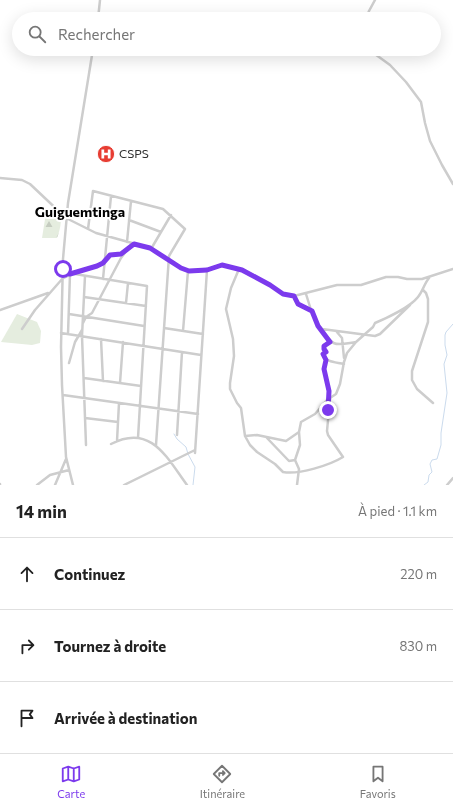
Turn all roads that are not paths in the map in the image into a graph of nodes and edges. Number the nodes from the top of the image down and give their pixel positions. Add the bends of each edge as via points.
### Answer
1 (100, 0) edge
2 (375, 0) edge
3 (99, 12) edge
4 (368, 12) edge
5 (92, 56) edge
6 (378, 56) edge
7 (0, 178) edge
8 (453, 184) edge
9 (111, 196) junction
10 (131, 200) junction
11 (171, 215) junction
12 (66, 218) junction
13 (129, 220) junction
14 (88, 229) junction
15 (161, 232) junction
16 (107, 237) junction
17 (127, 242) junction
18 (134, 244) junction
19 (151, 249) junction
20 (126, 250) junction
21 (105, 259) junction
22 (169, 261) junction
23 (239, 269) junction
24 (453, 269) edge
25 (207, 270) junction
26 (188, 271) junction
27 (63, 272) junction
28 (70, 274) junction
29 (85, 276) junction
30 (63, 278) junction
31 (430, 278) junction
32 (103, 279) junction
33 (110, 280) junction
34 (128, 283) junction
35 (423, 290) junction
36 (50, 292) junction
37 (306, 294) junction
38 (294, 296) junction
39 (84, 297) junction
40 (100, 299) junction
41 (126, 303) junction
42 (411, 303) junction
43 (146, 306) junction
44 (0, 310) edge
45 (312, 311) junction
46 (69, 314) junction
47 (85, 317) junction
48 (144, 326) junction
49 (22, 328) dead end
50 (164, 328) junction
51 (322, 329) junction
52 (183, 331) junction
53 (336, 331) junction
54 (61, 333) junction
55 (68, 334) junction
56 (203, 334) junction
57 (366, 334) junction
58 (80, 336) junction
59 (101, 339) junction
60 (123, 342) junction
61 (330, 342) junction
62 (356, 342) junction
63 (343, 344) junction
64 (143, 346) junction
65 (162, 348) junction
66 (182, 352) junction
67 (201, 355) junction
68 (326, 360) junction
69 (345, 360) junction
70 (69, 363) dead end
71 (344, 364) junction
72 (84, 378) junction
73 (103, 381) junction
74 (120, 384) junction
75 (141, 386) junction
76 (63, 395) junction
77 (84, 398) junction
78 (330, 399) junction
79 (119, 403) junction
80 (433, 403) dead end
81 (140, 406) junction
82 (159, 408) junction
83 (178, 411) junction
84 (198, 414) junction
85 (85, 418) junction
86 (118, 422) junction
87 (299, 432) junction
88 (177, 435) dead end
89 (246, 436) junction
90 (138, 438) junction
91 (266, 438) junction
92 (117, 441) junction
93 (111, 444) dead end
94 (86, 445) dead end
95 (156, 445) junction
96 (66, 456) junction
97 (295, 460) junction
98 (170, 462) junction
99 (69, 470) junction
100 (299, 471) junction
101 (60, 473) junction
102 (453, 478) edge
103 (37, 485) edge
104 (55, 485) edge
105 (73, 485) edge
106 (124, 485) edge
107 (187, 485) edge
108 (297, 485) edge
109 (447, 485) edge

1 - 3 street
2 - 4 street
5 - 12 street
6 - 8 street via 390,65 421,102 430,141
7 - 12 street via 30,184
9 - 10 street
9 - 14 street via 93,191
9 - 16 street
10 - 11 street via 164,209
10 - 13 street
11 - 15 street
11 - 22 street via 185,229 169,256
12 - 14 street
12 - 27 street
13 - 15 street
13 - 17 street
14 - 16 street
15 - 19 street
16 - 17 street
16 - 21 street
17 - 18 street
18 - 19 street
18 - 20 street
19 - 22 street
20 - 21 street
20 - 33 street
21 - 28 street via 97,266
21 - 32 street
22 - 26 street
22 - 50 street
23 - 25 street via 222,265
23 - 38 street via 283,294
23 - 89 street via 226,309 234,356 230,385 241,408
24 - 31 street
25 - 26 street
25 - 56 street
26 - 52 street
27 - 28 street
27 - 30 street
28 - 29 street
28 - 30 street
28 - 46 street
29 - 32 street
29 - 39 street
30 - 36 street
30 - 54 street
31 - 35 street
31 - 37 street via 386,277 361,285 337,285
32 - 33 street
33 - 34 street
33 - 40 street
34 - 41 street
34 - 43 street via 147,286
35 - 42 street
35 - 80 street via 428,299 428,322 412,371 412,380 417,389
36 - 44 street
36 - 49 street
37 - 38 street
37 - 45 street
38 - 45 street via 298,304
39 - 40 street
39 - 47 street
40 - 41 street
40 - 47 street via 92,313
41 - 43 street
42 - 57 street via 375,323
42 - 57 street via 380,334
43 - 48 street
45 - 51 street
46 - 47 street
46 - 55 street
47 - 48 street
47 - 58 street
48 - 64 street
50 - 52 street
50 - 65 street
51 - 53 street
51 - 61 street
52 - 56 street
53 - 57 street
53 - 63 street
54 - 55 street
54 - 76 street
55 - 58 street
56 - 67 street
57 - 62 street
58 - 59 street
58 - 70 street
58 - 72 street
59 - 60 street
59 - 73 street
60 - 64 street
60 - 74 street
61 - 63 street
61 - 68 street via 324,348 326,352 323,355
62 - 63 street
62 - 69 street via 347,352
63 - 69 street
64 - 65 street
64 - 75 street
65 - 66 street
65 - 82 street
66 - 67 street
66 - 83 street
67 - 84 street
68 - 71 street
68 - 78 street via 324,369
69 - 71 street
71 - 78 street via 339,388
72 - 73 street
72 - 77 street
73 - 74 street
74 - 75 street
75 - 81 street
76 - 77 street
76 - 96 street
77 - 79 street
77 - 85 street
78 - 87 street via 315,414 301,422
78 - 100 street via 327,431 343,457 317,468
79 - 81 street
79 - 86 street
81 - 82 street
81 - 90 street
82 - 83 street
82 - 95 street
83 - 84 street
83 - 88 street
84 - 98 street via 195,452
85 - 86 street
85 - 94 street
86 - 92 street
87 - 91 street via 286,442
87 - 97 street via 300,444
89 - 91 street via 257,435
89 - 100 street via 257,452 283,472
90 - 92 street
90 - 95 street
91 - 97 street via 288,461
92 - 93 street
95 - 98 street
96 - 99 street
96 - 101 street
97 - 100 street
98 - 106 street
98 - 107 street
99 - 101 street
99 - 105 street
100 - 108 street
101 - 103 street via 50,475
101 - 104 street
102 - 109 street

